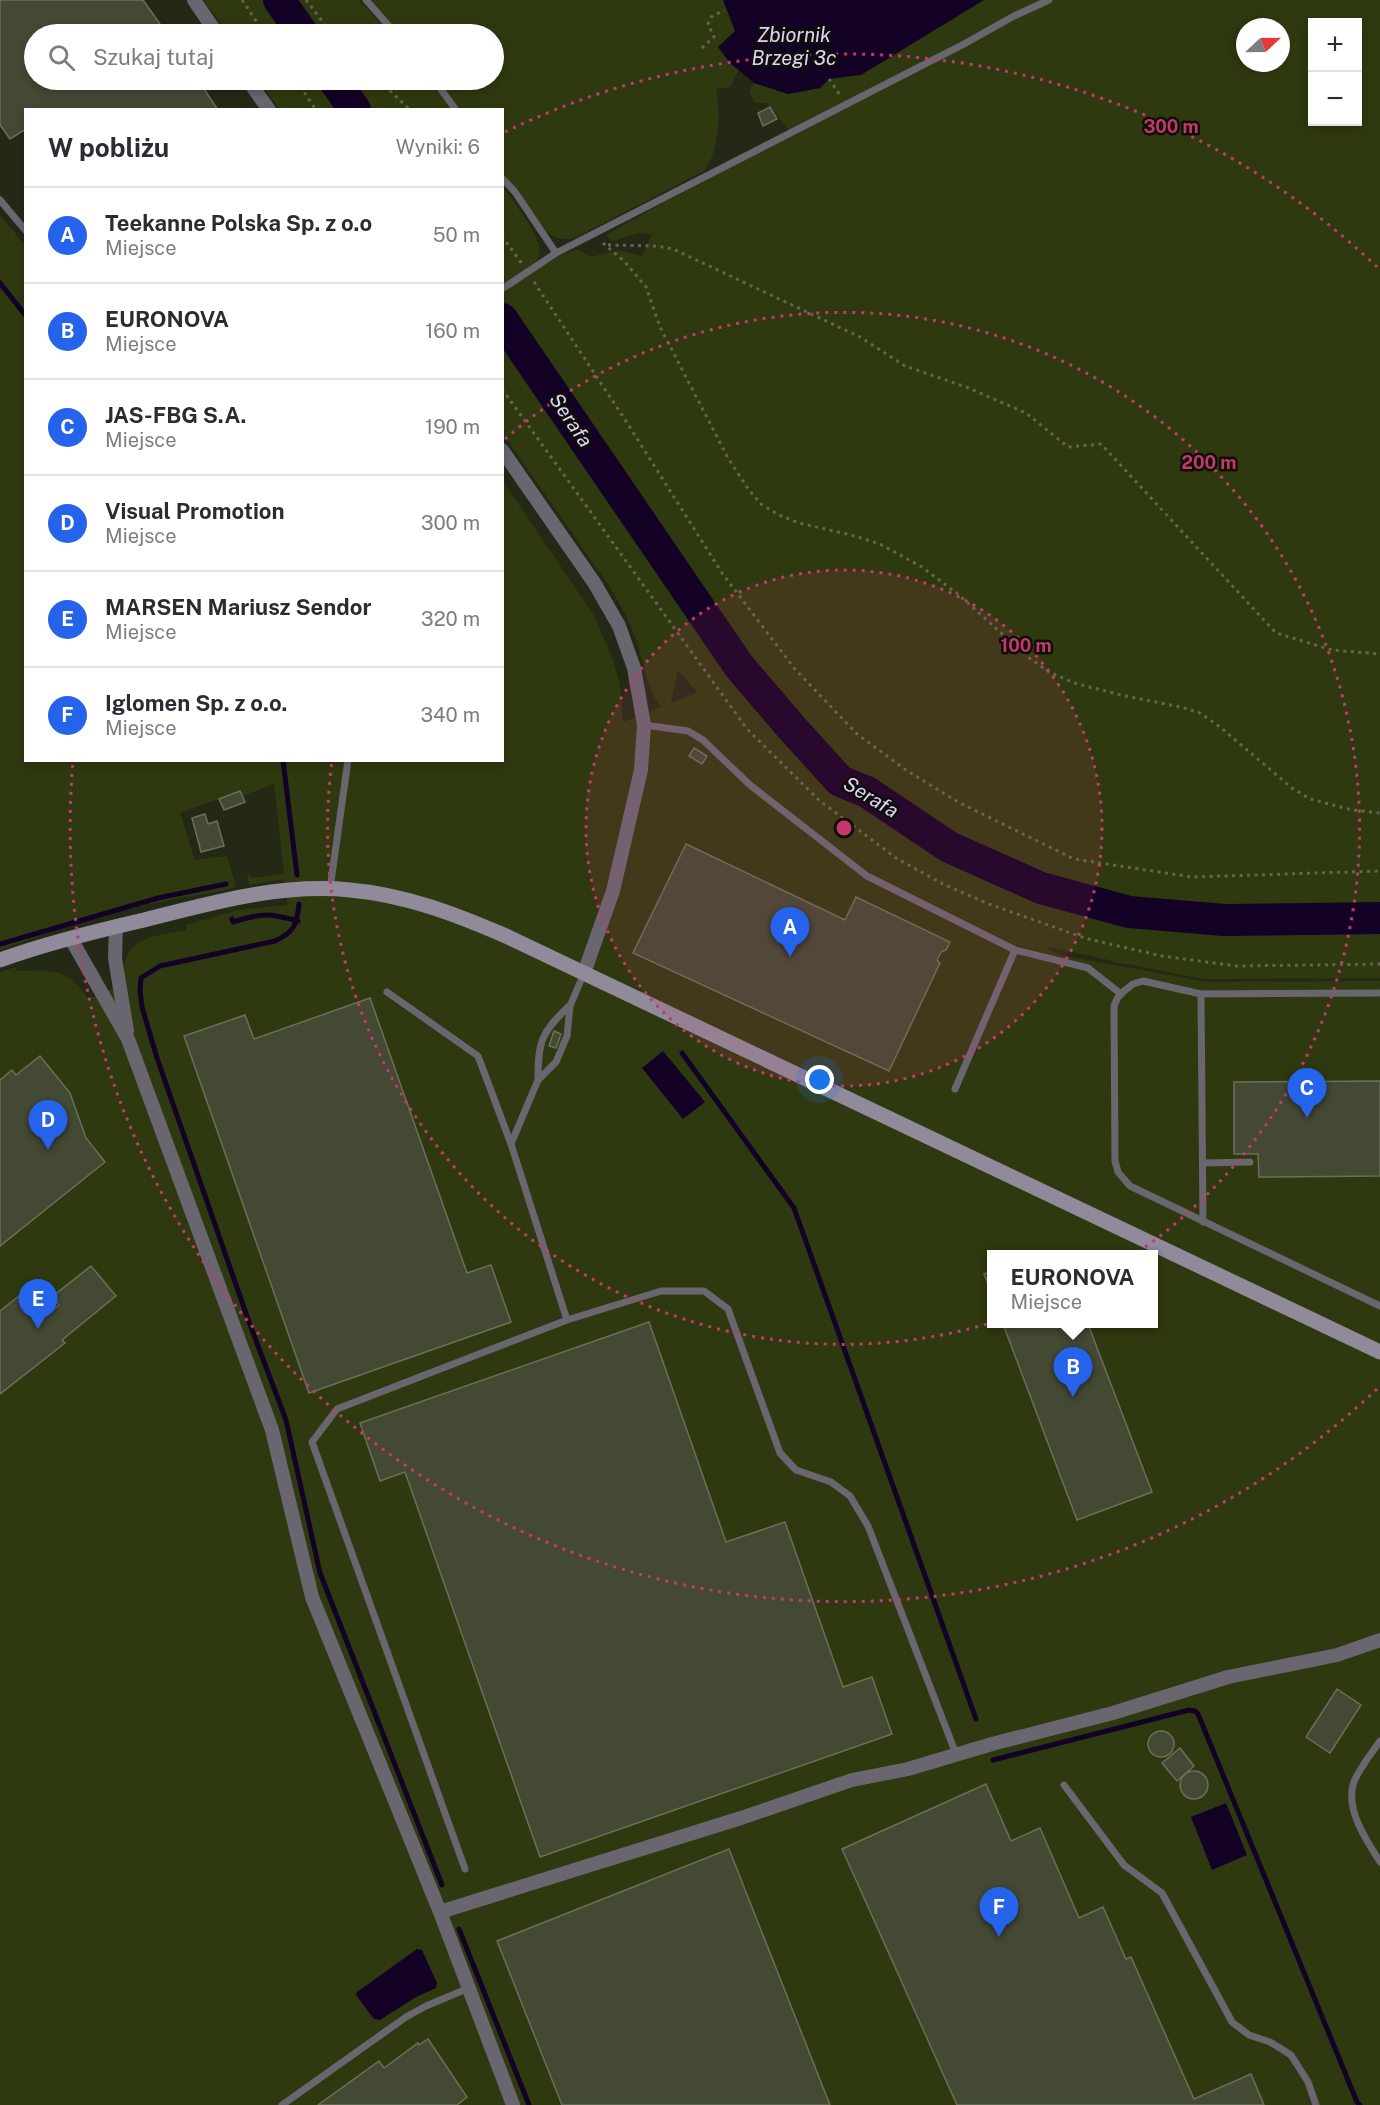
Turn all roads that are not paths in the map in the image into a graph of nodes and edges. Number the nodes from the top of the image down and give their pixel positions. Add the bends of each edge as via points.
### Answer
1 (194, 0) edge
2 (366, 0) edge
3 (1049, 0) edge
4 (211, 24) edge
5 (387, 24) edge
6 (255, 90) edge
7 (441, 90) edge
8 (268, 108) edge
9 (455, 108) edge
10 (504, 180) edge
11 (0, 200) edge
12 (24, 229) edge
13 (556, 254) junction
14 (504, 288) edge
15 (504, 453) edge
16 (644, 725) junction
17 (348, 762) edge
18 (330, 889) junction
19 (116, 926) junction
20 (71, 939) junction
21 (1015, 950) junction
22 (0, 960) edge
23 (584, 973) junction
24 (387, 992) dead end
25 (1380, 993) edge
26 (1121, 994) junction
27 (1201, 994) junction
28 (570, 1006) junction
29 (128, 1039) junction
30 (538, 1080) junction
31 (955, 1089) dead end
32 (511, 1144) junction
33 (1250, 1162) dead end
34 (1203, 1163) junction
35 (1203, 1222) junction
36 (1380, 1306) edge
37 (567, 1320) junction
38 (1380, 1352) edge
39 (1380, 1640) edge
40 (1380, 1741) edge
41 (957, 1754) junction
42 (1064, 1785) dead end
43 (1380, 1862) edge
44 (465, 1869) dead end
45 (440, 1912) junction
46 (469, 1988) junction
47 (282, 2105) edge
48 (513, 2105) edge
49 (1316, 2105) edge

1 - 4 street
2 - 5 lane
3 - 13 lane
6 - 8 street
7 - 9 lane
10 - 13 lane
11 - 12 lane
13 - 14 lane
15 - 16 street via 595,584 619,626 634,668
16 - 21 lane via 688,731 703,740 750,785 867,876
16 - 23 street via 641,770 613,891
17 - 18 lane
18 - 19 street via 245,897
18 - 23 street via 387,895 432,907
19 - 20 street
19 - 29 street via 115,958
20 - 22 street
20 - 29 street
21 - 26 lane via 1088,969
21 - 31 lane
23 - 28 lane
23 - 38 street
24 - 32 lane via 478,1056
25 - 27 lane
26 - 27 lane via 1143,981
26 - 35 lane via 1114,1006 1118,1172 1130,1186
27 - 34 lane
28 - 30 lane via 567,1036 556,1062
28 - 30 lane via 548,1026 538,1051
29 - 45 street via 272,1430 312,1597
30 - 32 lane
32 - 37 lane
33 - 34 lane
34 - 35 lane
35 - 36 lane
37 - 41 lane via 661,1292 704,1291 728,1309 780,1453 796,1470 831,1482 850,1496 868,1526
37 - 44 lane via 337,1409 312,1442
39 - 41 street via 1337,1655 1228,1677 1113,1713
40 - 43 lane via 1353,1783 1351,1798 1356,1817
41 - 45 street via 852,1780
42 - 49 lane via 1124,1865 1162,1893 1232,2022 1249,2035 1291,2055 1308,2082
45 - 46 street
46 - 47 lane via 406,2018
46 - 48 street

